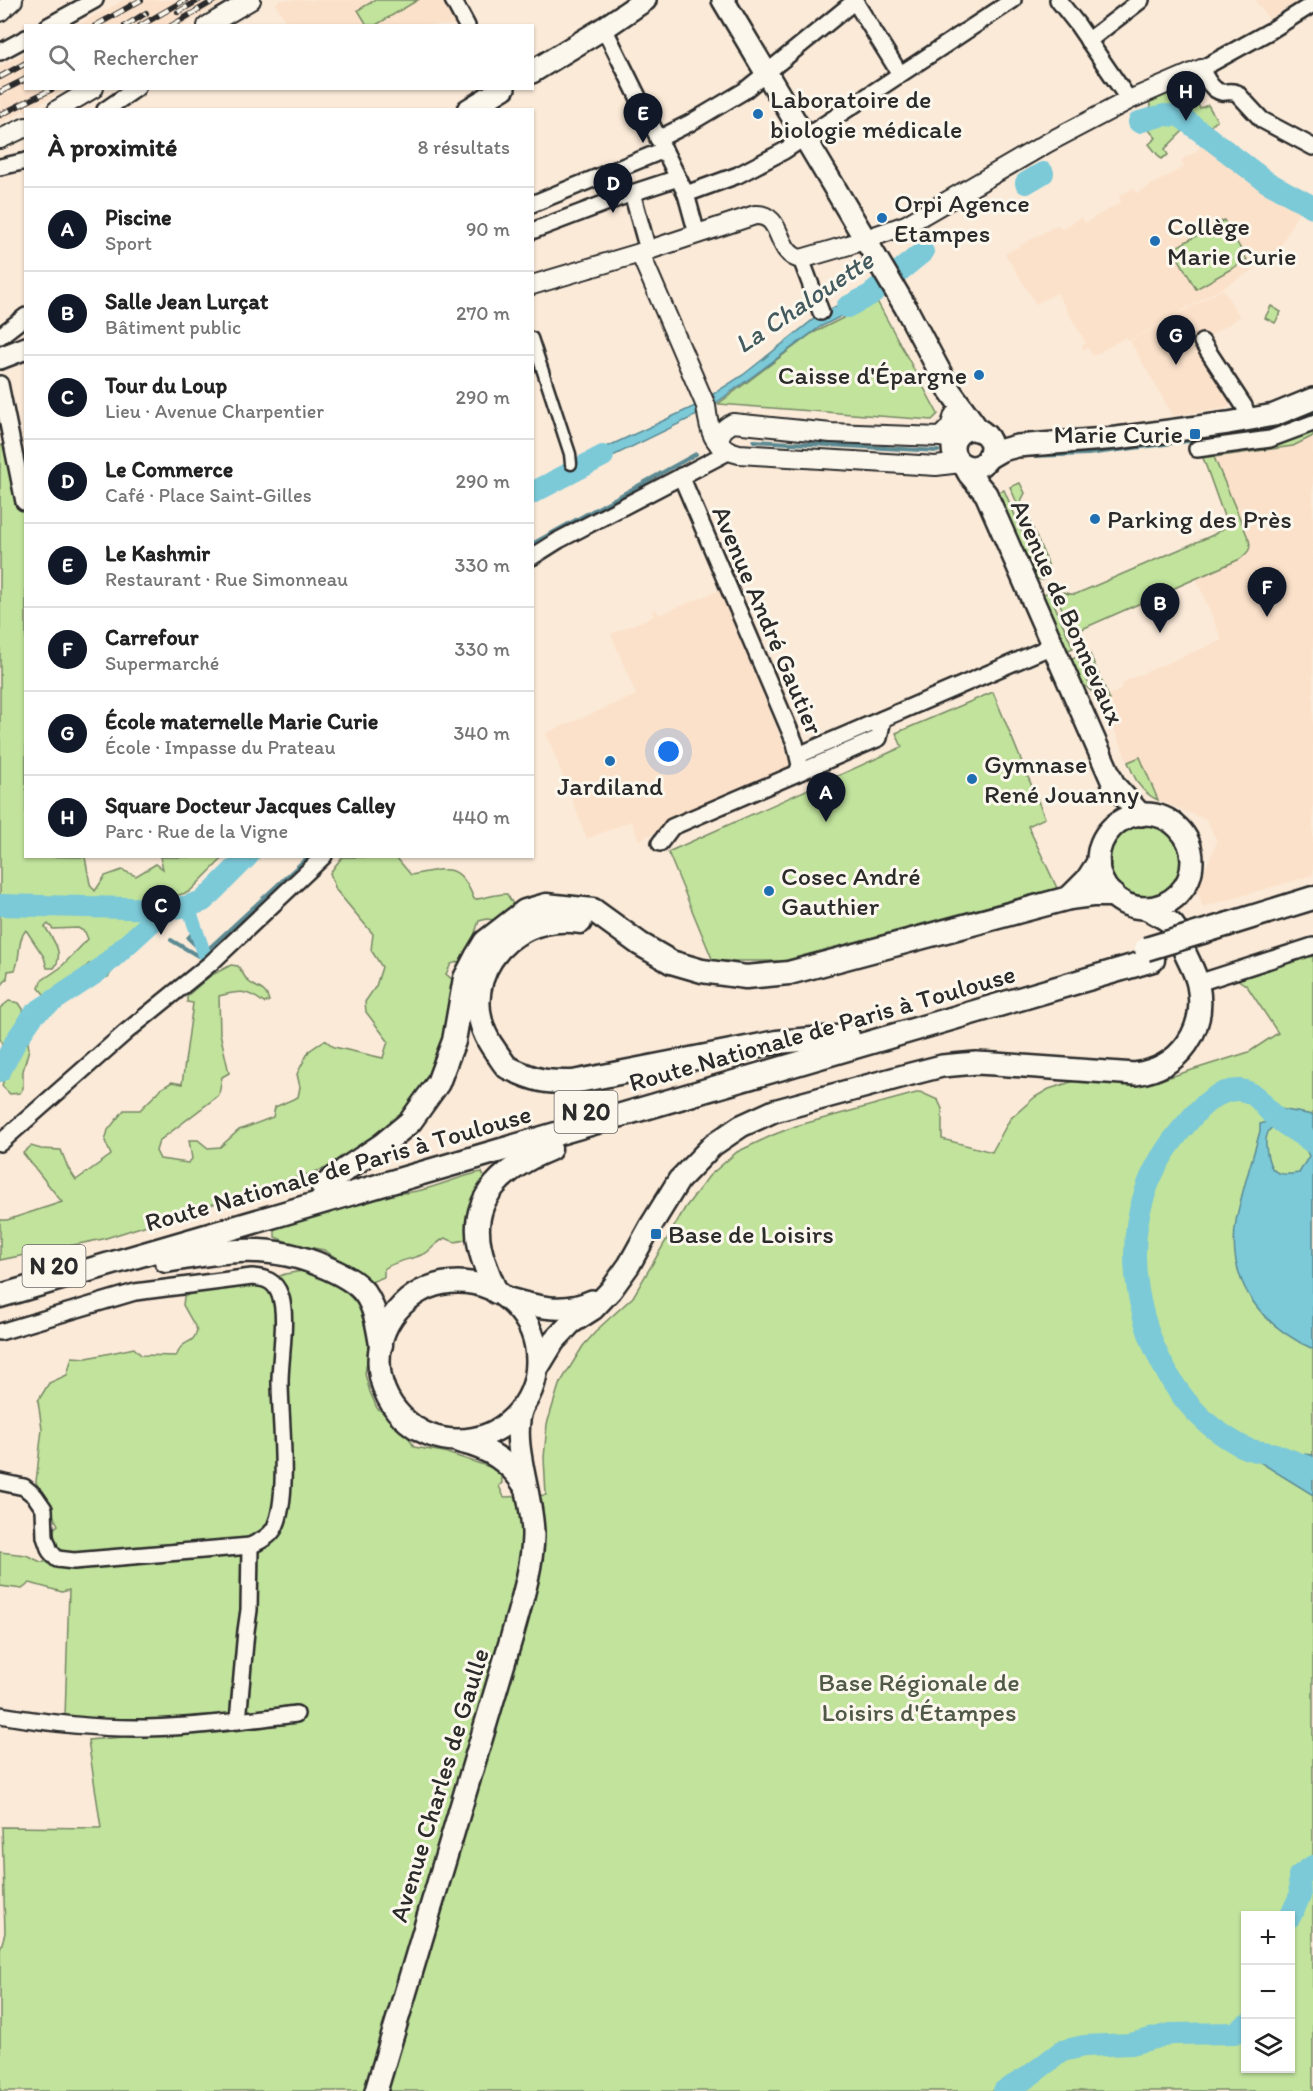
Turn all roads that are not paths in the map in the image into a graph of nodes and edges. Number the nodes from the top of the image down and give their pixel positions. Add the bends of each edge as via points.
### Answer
1 (13, 0) edge
2 (96, 0) edge
3 (250, 0) edge
4 (453, 0) edge
5 (645, 0) edge
6 (723, 0) edge
7 (855, 0) edge
8 (1013, 0) edge
9 (1058, 0) edge
10 (1141, 0) edge
11 (1313, 4) edge
12 (0, 12) edge
13 (52, 24) edge
14 (210, 24) edge
15 (466, 24) edge
16 (604, 28) junction
17 (24, 39) edge
18 (1088, 41) junction
19 (0, 52) edge
20 (1201, 69) junction
21 (534, 71) edge
22 (767, 72) junction
23 (900, 74) junction
24 (91, 90) edge
25 (134, 90) edge
26 (499, 95) edge
27 (1129, 100) junction
28 (60, 108) edge
29 (108, 108) edge
30 (472, 108) edge
31 (24, 128) edge
32 (805, 138) junction
33 (0, 139) edge
34 (661, 145) junction
35 (1313, 147) edge
36 (24, 161) edge
37 (0, 167) edge
38 (678, 178) junction
39 (632, 193) junction
40 (686, 194) junction
41 (534, 201) edge
42 (534, 230) edge
43 (697, 234) junction
44 (865, 240) junction
45 (644, 251) junction
46 (797, 258) junction
47 (534, 284) edge
48 (821, 312) dead end
49 (21, 320) edge
50 (0, 336) edge
51 (24, 337) edge
52 (1202, 342) dead end
53 (534, 344) edge
54 (24, 349) edge
55 (0, 358) edge
56 (0, 384) edge
57 (950, 391) junction
58 (1313, 399) edge
59 (706, 406) junction
60 (1249, 420) junction
61 (733, 423) junction
62 (1313, 423) edge
63 (982, 432) junction
64 (951, 438) junction
65 (1075, 441) junction
66 (723, 448) junction
67 (1197, 448) dead end
68 (974, 462) junction
69 (571, 464) dead end
70 (681, 476) junction
71 (24, 502) edge
72 (534, 556) edge
73 (1052, 646) junction
74 (883, 718) junction
75 (799, 755) junction
76 (797, 773) junction
77 (1114, 785) junction
78 (1141, 815) junction
79 (1112, 828) junction
80 (660, 843) dead end
81 (322, 858) edge
82 (1098, 863) junction
83 (1113, 895) junction
84 (1177, 895) junction
85 (1069, 898) junction
86 (1313, 898) edge
87 (1146, 908) junction
88 (1313, 912) edge
89 (1174, 926) junction
90 (1231, 931) junction
91 (640, 945) junction
92 (1313, 946) edge
93 (1150, 955) junction
94 (1198, 983) junction
95 (848, 1035) junction
96 (583, 1127) junction
97 (0, 1143) edge
98 (323, 1187) junction
99 (105, 1266) junction
100 (0, 1281) edge
101 (611, 1290) junction
102 (501, 1295) junction
103 (0, 1296) edge
104 (0, 1332) edge
105 (381, 1345) junction
106 (537, 1369) junction
107 (522, 1408) junction
108 (450, 1440) junction
109 (0, 1482) edge
110 (527, 1491) junction
111 (250, 1546) junction
112 (296, 1714) dead end
113 (0, 1715) edge
114 (238, 1721) junction
115 (376, 2091) edge

1 - 12 street
2 - 13 street
3 - 14 street
4 - 15 street
5 - 16 main road
6 - 22 main road
7 - 22 street
7 - 23 street
8 - 23 street
9 - 18 street
10 - 18 street
11 - 20 street
16 - 21 main road
16 - 34 street
17 - 19 street
18 - 27 street
20 - 27 street
20 - 35 street via 1213,89 1237,93 1262,120
22 - 32 main road
22 - 34 street
23 - 32 street
24 - 28 street
25 - 29 street
26 - 30 main road
27 - 44 street via 906,225
31 - 33 street
32 - 40 street via 757,166
32 - 44 main road
34 - 38 street
34 - 41 street
36 - 37 street
38 - 39 street
38 - 40 street
39 - 42 street
39 - 45 street
40 - 43 street
43 - 45 street
43 - 46 street via 764,214 787,251
44 - 46 street
44 - 57 main road
45 - 47 street
45 - 59 street
46 - 48 street
49 - 50 street
49 - 51 street
52 - 60 street
53 - 69 street
54 - 55 main road
56 - 71 street
57 - 63 main road
57 - 64 main road via 954,415
58 - 60 main road via 1274,415
59 - 61 street via 721,419
59 - 66 street via 709,430
60 - 65 main road
61 - 64 street via 831,433
61 - 66 street via 720,434
62 - 67 street via 1270,439
63 - 64 main road via 967,430
63 - 65 main road
63 - 68 main road via 991,451
64 - 68 main road via 954,455
65 - 68 main road via 1017,446
66 - 68 street via 739,454 936,466
66 - 70 street
68 - 73 main road, Avenue de Bonnevaux
70 - 72 street
70 - 75 street, Avenue André Gautier
73 - 74 street
73 - 77 main road, Avenue de Bonnevaux
74 - 75 street
74 - 76 street via 879,738
75 - 76 street, Avenue André Gautier
76 - 80 street, Avenue André Gautier via 672,827
77 - 78 main road, Avenue de Bonnevaux
77 - 79 main road, Avenue de Bonnevaux
78 - 79 main road
78 - 84 main road via 1168,821 1187,841 1191,868
79 - 82 main road via 1102,842
81 - 97 street via 212,963 126,1032
82 - 83 main road via 1103,883
82 - 85 main road
83 - 85 main road
83 - 87 main road via 1126,904
84 - 87 main road
84 - 89 main road
85 - 91 main road via 768,976 702,971 671,962
86 - 90 main road, Route Nationale de Paris à Toulouse / N 20
87 - 89 main road
88 - 90 main road, Route Nationale de Paris à Toulouse / N 20
89 - 94 main road
90 - 93 main road, Route Nationale de Paris à Toulouse / N 20, bridge
91 - 95 main road via 578,922 558,920 521,930 504,943 491,957 479,1000 480,1019 489,1043 508,1068 539,1082 573,1082 777,1042
91 - 98 main road via 593,910 546,905 525,911 506,925 485,942 465,978 454,1041 438,1083 410,1122
92 - 94 street
93 - 95 main road, Route Nationale de Paris à Toulouse / N 20
93 - 96 main road, Route Nationale de Paris à Toulouse / N 20
94 - 101 main road via 1198,1020 1187,1044 1170,1062 1147,1073 976,1063 942,1066 774,1111 741,1126 713,1146 679,1180
95 - 98 main road, Route Nationale de Paris à Toulouse / N 20
96 - 99 main road, Route Nationale de Paris à Toulouse / N 20
96 - 102 main road via 504,1173 482,1206 477,1224 480,1247
98 - 100 main road, Route Nationale de Paris à Toulouse / N 20
99 - 103 main road, Route Nationale de Paris à Toulouse / N 20
99 - 105 main road via 128,1269 221,1251 252,1250 310,1260 344,1275 364,1292 374,1313
101 - 102 main road via 568,1309 542,1309
101 - 106 main road via 559,1335
102 - 105 main road via 461,1282 429,1288 396,1313
102 - 106 main road via 517,1308 530,1328
104 - 111 street via 135,1292 230,1279 265,1278 275,1284 283,1305 282,1487 275,1527 266,1539
105 - 108 main road via 380,1374 393,1405 416,1428
106 - 107 main road
107 - 108 main road via 496,1431
107 - 110 main road, Avenue Charles de Gaulle via 519,1438
108 - 110 main road, Avenue Charles de Gaulle via 472,1444 496,1455 514,1470
109 - 111 street via 24,1487 35,1496 44,1509 45,1537 57,1559 74,1561
110 - 115 main road, Avenue Charles de Gaulle via 533,1535 530,1566
111 - 114 street via 249,1610
112 - 114 street
113 - 114 street via 56,1725 146,1728

